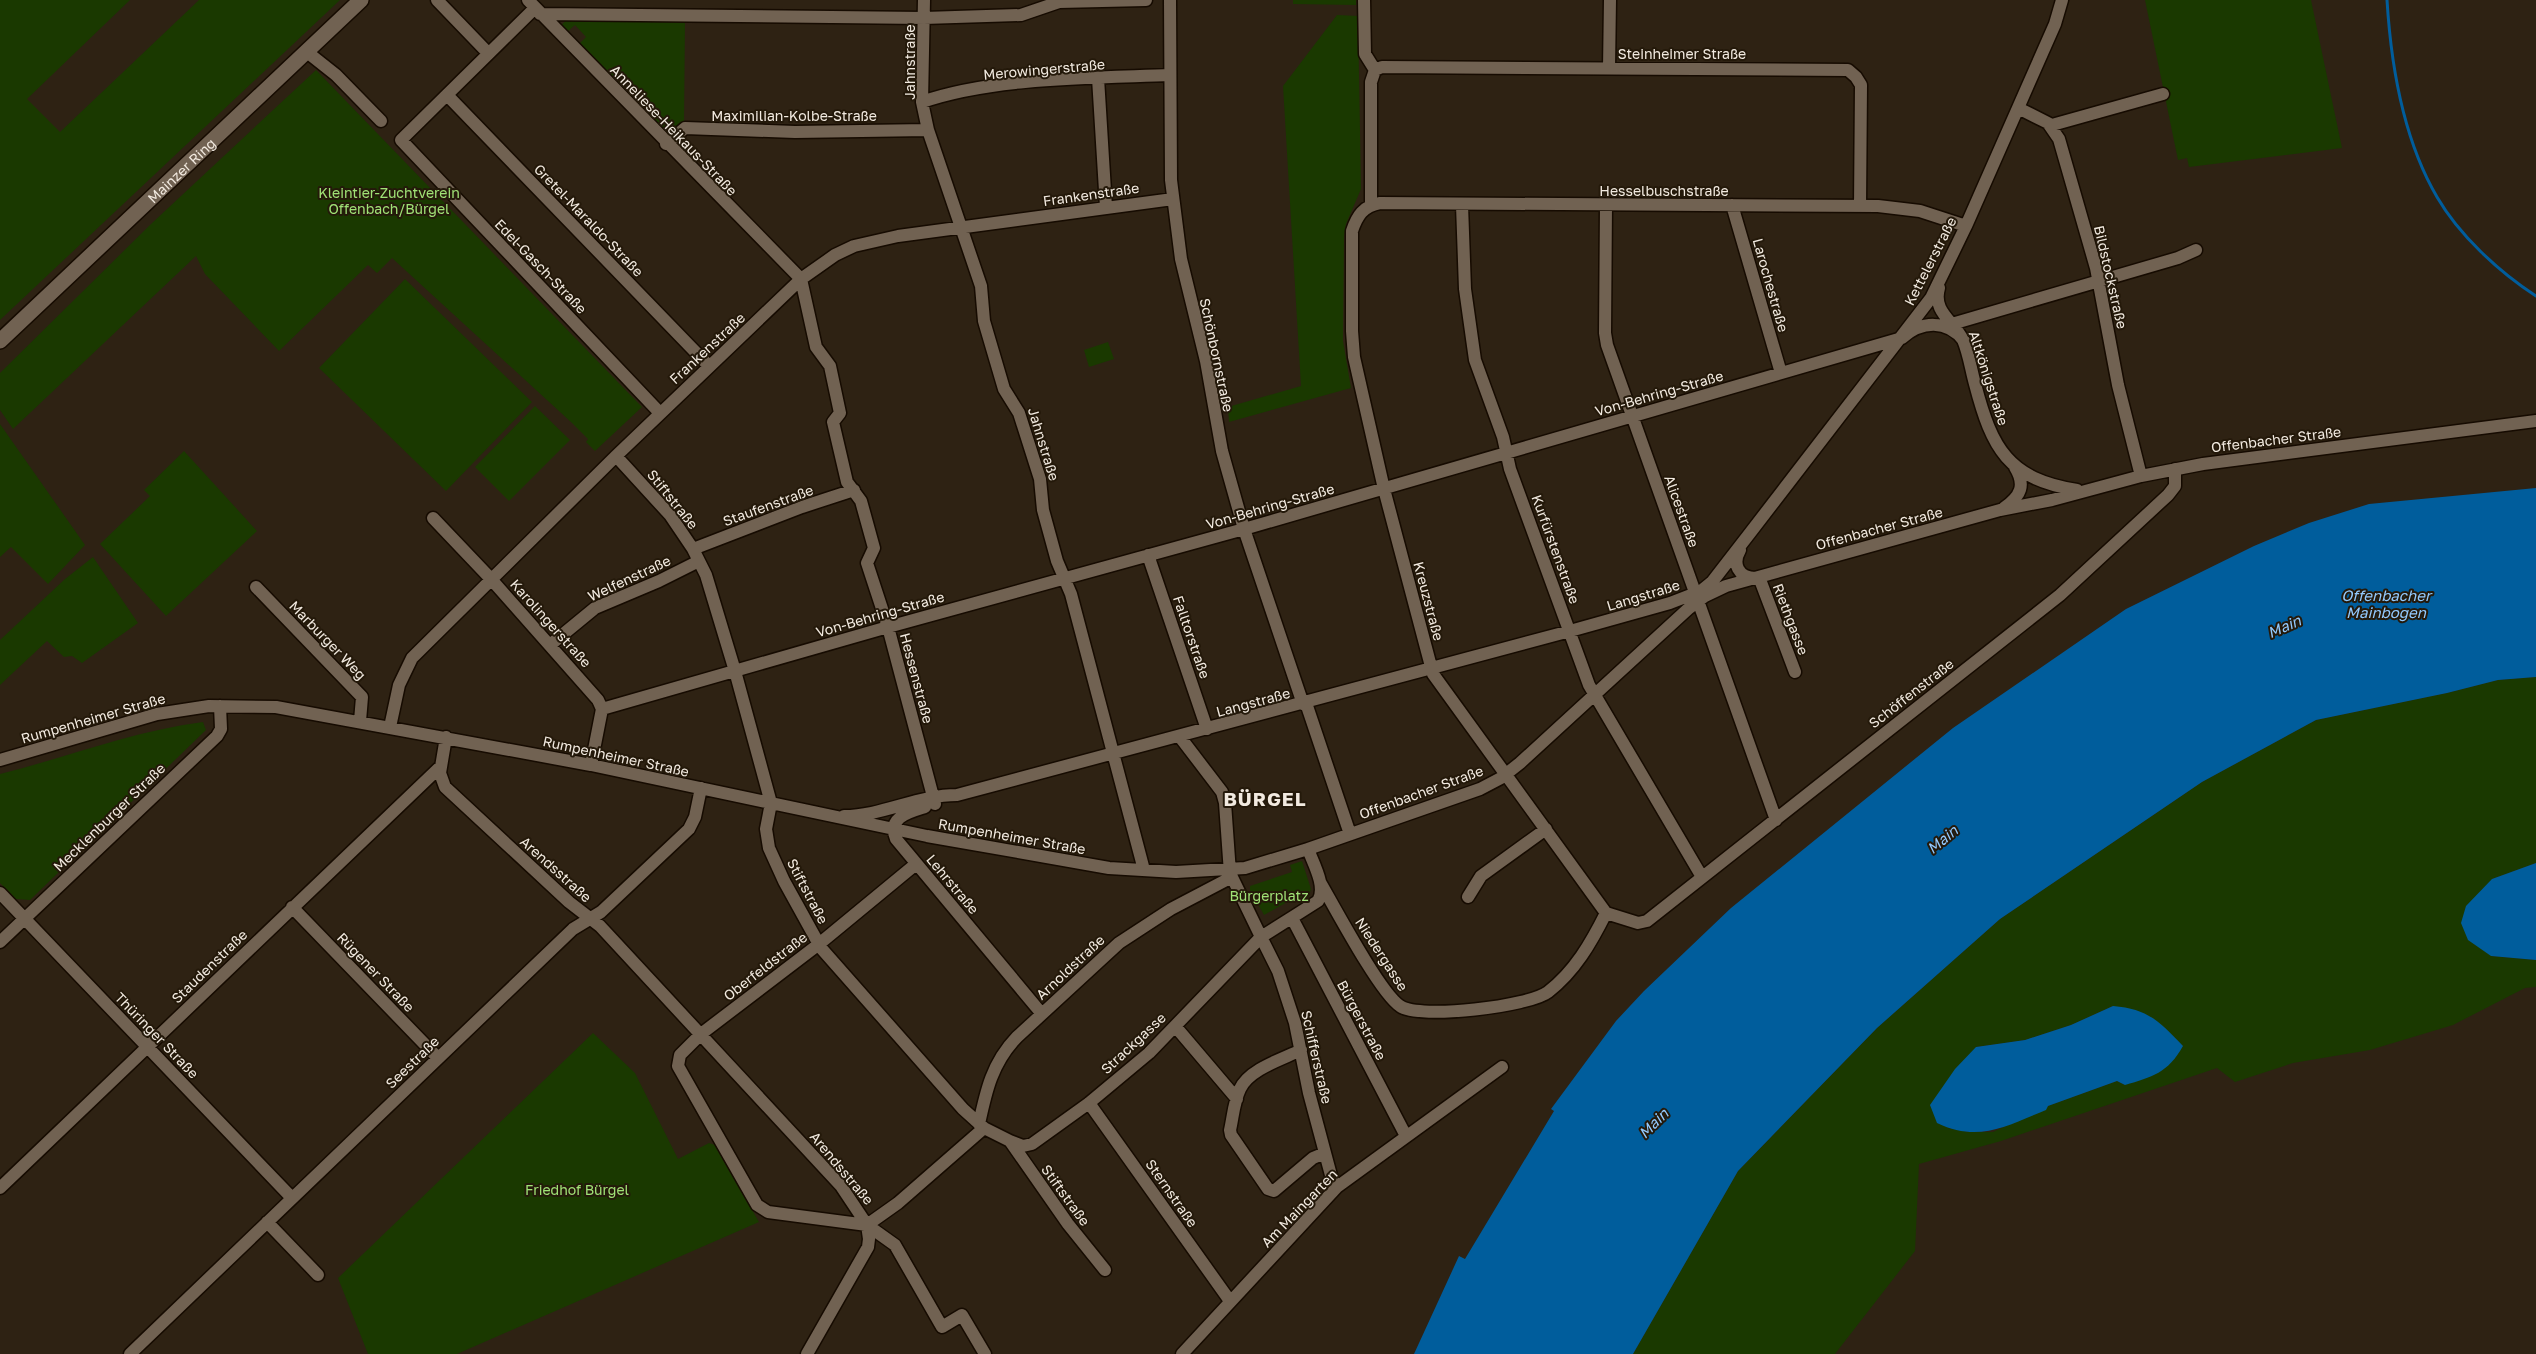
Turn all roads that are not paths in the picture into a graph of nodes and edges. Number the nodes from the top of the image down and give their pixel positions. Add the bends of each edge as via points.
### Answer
1 (361, 0) edge
2 (437, 0) edge
3 (924, 0) edge
4 (1146, 0) edge
5 (1170, 0) edge
6 (1364, 0) edge
7 (1610, 0) edge
8 (2062, 0) edge
9 (2069, 0) edge
10 (534, 7) edge
11 (924, 18) junction
12 (2055, 24) junction
13 (307, 52) junction
14 (488, 53) junction
15 (1609, 68) junction
16 (1375, 70) junction
17 (1170, 75) junction
18 (1098, 78) junction
19 (2163, 94) dead end
20 (447, 95) junction
21 (922, 102) junction
22 (2018, 108) junction
23 (381, 121) dead end
24 (2052, 126) junction
25 (928, 130) junction
26 (666, 144) junction
27 (1173, 199) junction
28 (1462, 205) junction
29 (1606, 205) junction
30 (1732, 205) junction
31 (1860, 206) junction
32 (1106, 207) junction
33 (1366, 207) junction
34 (1966, 226) junction
35 (961, 228) junction
36 (2196, 250) dead end
37 (1944, 274) junction
38 (801, 279) junction
39 (2099, 281) junction
40 (1948, 325) junction
41 (1902, 338) junction
42 (0, 341) edge
43 (709, 366) junction
44 (1781, 373) junction
45 (660, 413) junction
46 (1632, 416) junction
47 (2536, 421) edge
48 (1507, 453) junction
49 (616, 456) junction
50 (2013, 463) junction
51 (2175, 469) junction
52 (2141, 476) junction
53 (1384, 489) junction
54 (854, 490) junction
55 (2082, 491) junction
56 (2000, 510) junction
57 (434, 518) dead end
58 (1244, 530) junction
59 (1750, 533) junction
60 (696, 555) junction
61 (1148, 555) junction
62 (1757, 578) junction
63 (491, 579) junction
64 (1065, 579) junction
65 (256, 587) dead end
66 (1698, 597) junction
67 (1657, 607) junction
68 (1672, 624) junction
69 (888, 627) junction
70 (1570, 631) junction
71 (550, 645) junction
72 (1431, 668) junction
73 (735, 671) junction
74 (1794, 672) dead end
75 (1594, 695) junction
76 (1304, 703) junction
77 (220, 706) junction
78 (602, 709) junction
79 (360, 721) junction
80 (390, 727) junction
81 (1208, 729) junction
82 (446, 737) junction
83 (1180, 737) junction
84 (1114, 754) junction
85 (0, 760) edge
86 (591, 765) junction
87 (440, 767) junction
88 (1505, 775) junction
89 (701, 788) junction
90 (934, 800) junction
91 (771, 803) junction
92 (814, 812) junction
93 (1776, 820) junction
94 (1546, 829) junction
95 (893, 830) junction
96 (1350, 834) junction
97 (1308, 849) junction
98 (916, 864) junction
99 (1144, 870) junction
100 (1231, 873) junction
101 (1702, 877) junction
102 (1320, 882) junction
103 (0, 893) edge
104 (1468, 897) dead end
105 (292, 908) junction
106 (1606, 913) junction
107 (1292, 918) junction
108 (25, 919) junction
109 (591, 919) junction
110 (1261, 937) junction
111 (0, 942) edge
112 (819, 944) junction
113 (1042, 1014) junction
114 (1175, 1026) junction
115 (701, 1034) junction
116 (148, 1046) junction
117 (1301, 1050) junction
118 (438, 1058) junction
119 (1502, 1067) dead end
120 (1237, 1099) junction
121 (1089, 1103) junction
122 (981, 1126) junction
123 (1406, 1136) junction
124 (1010, 1141) junction
125 (1325, 1152) junction
126 (1337, 1187) junction
127 (0, 1188) edge
128 (292, 1198) junction
129 (267, 1222) junction
130 (867, 1224) junction
131 (1105, 1270) dead end
132 (318, 1275) dead end
133 (1230, 1302) junction
134 (130, 1354) edge
135 (807, 1354) edge
136 (985, 1354) edge
137 (1182, 1354) edge

1 - 13 street, Mainzer Ring
2 - 14 street
3 - 11 street, Jahnstraße
4 - 11 street via 1059,2 1021,15
5 - 17 street, Schönbornstraße
6 - 16 street via 1365,54
7 - 15 street
8 - 12 street, Kettelerstraße
9 - 12 street, Kettelerstraße
10 - 11 street
10 - 14 street
10 - 26 street, Anneliese-Heikaus-Straße
11 - 21 street, Jahnstraße
12 - 22 street, Kettelerstraße
13 - 23 street via 336,75
13 - 42 street, Mainzer Ring
14 - 20 street
15 - 16 street, Steinheimer Straße
15 - 31 street, Steinheimer Straße via 1844,69 1851,72 1861,85
16 - 33 street via 1371,82
17 - 18 street, Merowingerstraße
17 - 27 street, Schönbornstraße
18 - 21 street, Merowingerstraße via 1011,85 946,94
18 - 32 street
19 - 24 street
20 - 43 street, Gretel-Maraldo-Straße
20 - 45 street, Edel-Gasch-Straße via 401,140
21 - 25 street, Jahnstraße
22 - 24 street
22 - 34 street, Kettelerstraße
24 - 39 street, Bildstockstraße via 2059,139
25 - 26 street, Maximilian-Kolbe-Straße via 795,132 685,128
25 - 35 street, Jahnstraße
26 - 38 street, Anneliese-Heikaus-Straße
27 - 32 street, Frankenstraße
27 - 58 street, Schönbornstraße via 1180,259 1204,354 1220,443
28 - 29 street, Hesselbuschstraße
28 - 33 street, Hesselbuschstraße
28 - 48 street, Kurfürstenstraße via 1465,290 1473,353
29 - 30 street, Hesselbuschstraße
29 - 46 street, Alicestraße via 1605,340
30 - 31 street, Hesselbuschstraße
30 - 44 street, Larochestraße
31 - 34 street, Hesselbuschstraße via 1915,210
32 - 35 street, Frankenstraße
33 - 53 street, Kreuzstraße via 1352,231 1352,342
34 - 37 street, Kettelerstraße
35 - 38 street, Frankenstraße via 862,244 835,255
35 - 64 street, Jahnstraße via 982,290 983,316 1002,381 1020,413 1040,478 1043,510
36 - 39 street, Von-Behring-Straße
37 - 40 street, Altkönigstraße via 1937,300
37 - 41 street, Kettelerstraße via 1925,308
38 - 43 street, Frankenstraße
38 - 54 street, Hessenstraße via 816,347 830,366 840,413 833,422 848,482
39 - 40 street, Von-Behring-Straße
39 - 52 street, Bildstockstraße via 2118,385
40 - 41 street, Von-Behring-Straße via 1923,326
40 - 50 street, Altkönigstraße via 1964,341 1987,426
41 - 44 street, Von-Behring-Straße
41 - 59 street, Kettelerstraße
43 - 45 street, Frankenstraße
44 - 46 street, Von-Behring-Straße
45 - 49 street, Frankenstraße
46 - 48 street, Von-Behring-Straße
46 - 66 street, Alicestraße
47 - 51 street, Offenbacher Straße
48 - 53 street, Von-Behring-Straße
48 - 70 street, Kurfürstenstraße via 1510,469
49 - 60 street, Stiftstraße via 664,508
49 - 63 street, Frankenstraße
50 - 55 street, Altkönigstraße via 2041,483
50 - 56 street, Altkönigstraße via 2022,489 2016,499
51 - 52 street, Offenbacher Straße
51 - 93 street, Schöffenstraße via 2175,486 2168,495 2092,567
52 - 55 street, Offenbacher Straße
53 - 58 street, Von-Behring-Straße
53 - 72 street, Kreuzstraße
54 - 60 street, Staufenstraße via 802,507
54 - 69 street, Hessenstraße via 861,501 874,548 867,563
55 - 56 street, Offenbacher Straße
56 - 62 street, Offenbacher Straße
57 - 63 street, Karolingerstraße
58 - 61 street, Von-Behring-Straße
58 - 76 street, Schönbornstraße
59 - 62 street, Kettelerstraße via 1735,563 1742,574
59 - 66 street, Kettelerstraße
60 - 71 street, Welfenstraße via 659,581 592,610
60 - 73 street, Stiftstraße via 710,587
61 - 64 street, Von-Behring-Straße
61 - 81 street, Falltorstraße
62 - 66 street, Offenbacher Straße
62 - 74 street, Riethgasse
63 - 71 street, Karolingerstraße
63 - 80 street, Frankenstraße via 412,658 399,685
64 - 69 street, Von-Behring-Straße
64 - 84 street, Jahnstraße
65 - 79 street, Marburger Weg via 362,697
66 - 67 street, Langstraße
66 - 68 street, Offenbacher Straße
66 - 93 street, Alicestraße
67 - 68 street via 1670,609 1674,616
67 - 70 street, Langstraße
68 - 75 street, Offenbacher Straße
69 - 73 street, Von-Behring-Straße
69 - 90 street, Hessenstraße
70 - 72 street, Langstraße
70 - 75 street, Kurfürstenstraße
71 - 78 street, Karolingerstraße via 594,694
72 - 76 street, Langstraße
72 - 88 street, Kreuzstraße
73 - 78 street, Von-Behring-Straße
73 - 91 street, Stiftstraße
75 - 88 street, Offenbacher Straße
75 - 101 street, Kurfürstenstraße
76 - 81 street, Langstraße
76 - 96 street, Schönbornstraße
77 - 79 street, Rumpenheimer Straße via 276,707
77 - 85 street, Rumpenheimer Straße via 137,718
77 - 108 street, Mecklenburger Straße via 217,736
78 - 86 street
79 - 80 street, Rumpenheimer Straße
80 - 82 street, Rumpenheimer Straße
81 - 83 street, Langstraße
82 - 86 street, Rumpenheimer Straße
82 - 87 street
83 - 84 street, Langstraße
83 - 100 street via 1222,792
84 - 90 street, Langstraße
84 - 99 street, Jahnstraße
86 - 89 street, Rumpenheimer Straße
87 - 105 street, Staudenstraße
87 - 109 street, Arendsstraße via 441,780 448,790
88 - 94 street, Kreuzstraße
88 - 96 street, Offenbacher Straße via 1480,789
89 - 91 street, Rumpenheimer Straße
89 - 109 street, Seestraße via 689,830
90 - 92 street, Langstraße via 856,815
90 - 95 street via 901,816
91 - 92 street, Rumpenheimer Straße
91 - 112 street, Stiftstraße via 766,829 769,848
92 - 95 street, Rumpenheimer Straße
93 - 101 street, Schöffenstraße
94 - 104 street via 1481,876
94 - 106 street, Kreuzstraße
95 - 98 street, Lehrstraße via 896,839
95 - 99 street, Rumpenheimer Straße via 1082,864
96 - 97 street, Offenbacher Straße
97 - 100 street
97 - 102 street
98 - 112 street, Oberfeldstraße
98 - 113 street, Lehrstraße
99 - 100 street, Rumpenheimer Straße
100 - 110 street
100 - 113 street, Arnoldstraße via 1119,943
101 - 106 street, Schöffenstraße via 1642,923
102 - 106 street, Niedergasse via 1388,992 1401,1007 1414,1011 1477,1010 1544,994 1582,958
102 - 107 street via 1322,893 1318,901
103 - 108 street, Thüringer Straße
105 - 116 street, Staudenstraße
105 - 118 street, Rügener Straße
107 - 110 street
107 - 123 street, Bürgerstraße
108 - 111 street, Mecklenburger Straße
108 - 116 street, Thüringer Straße
109 - 115 street, Arendsstraße
109 - 118 street, Seestraße via 573,929
110 - 114 street, Strackgasse
110 - 117 street, Schifferstraße via 1282,982
112 - 115 street, Oberfeldstraße
112 - 122 street, Stiftstraße via 962,1109
113 - 122 street, Arnoldstraße via 998,1060 989,1081
114 - 120 street
114 - 121 street, Strackgasse
115 - 130 street, Arendsstraße via 841,1186
115 - 130 street, Arendsstraße via 680,1055 678,1066 757,1205 768,1212
116 - 127 street, Staudenstraße
116 - 128 street, Thüringer Straße
117 - 120 street via 1248,1079
117 - 125 street, Schifferstraße
118 - 128 street, Seestraße
119 - 123 street, Am Maingarten
120 - 125 street via 1230,1130 1268,1189 1274,1191 1313,1158
121 - 124 street, Strackgasse via 1032,1144 1023,1146
121 - 133 street, Sternstraße
122 - 124 street, Stiftstraße
122 - 130 street via 886,1212
123 - 126 street, Am Maingarten
124 - 131 street, Stiftstraße
125 - 126 street, Schifferstraße
126 - 133 street, Am Maingarten
128 - 129 street, Seestraße
129 - 132 street
129 - 134 street, Seestraße
130 - 135 street via 868,1247
130 - 136 street via 895,1245 942,1327 962,1316
133 - 137 street, Am Maingarten

